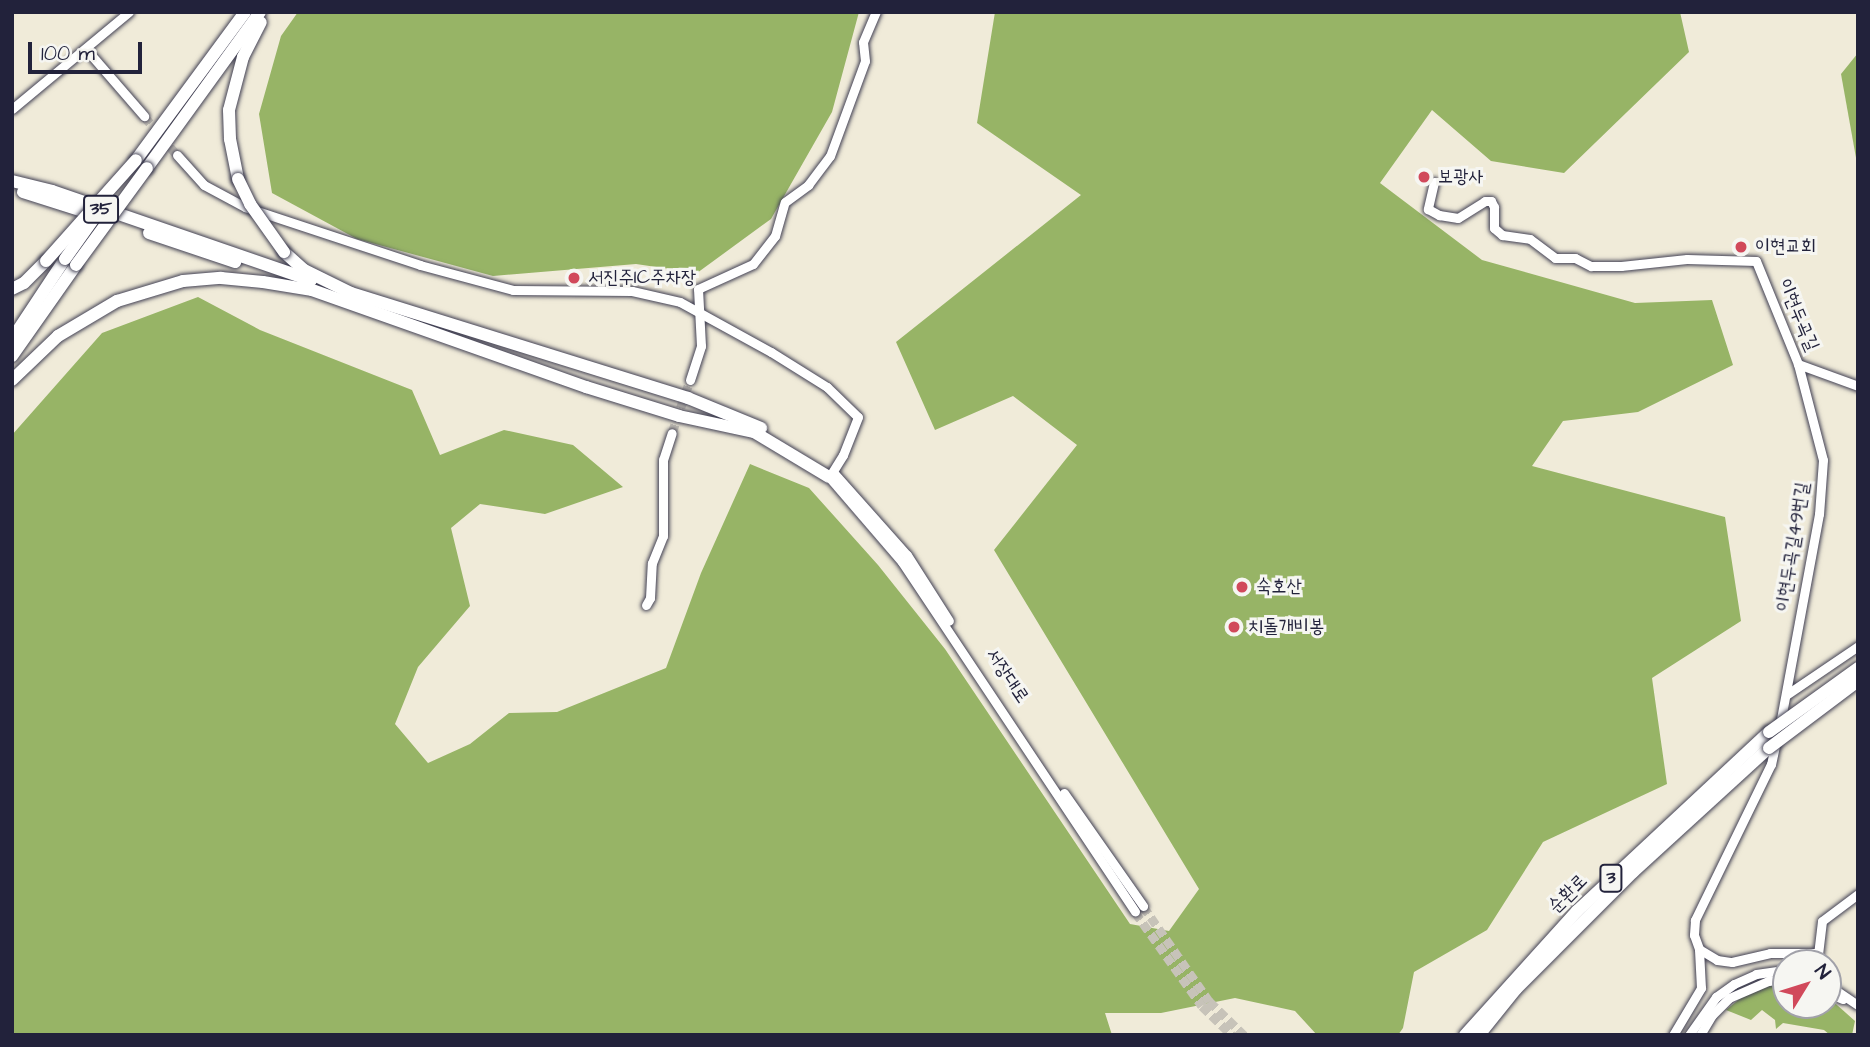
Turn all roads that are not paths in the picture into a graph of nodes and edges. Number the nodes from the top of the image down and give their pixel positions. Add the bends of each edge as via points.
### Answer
1 (129, 12) edge
2 (246, 12) edge
3 (260, 12) edge
4 (266, 12) edge
5 (876, 12) edge
6 (86, 50) junction
7 (12, 109) edge
8 (144, 116) tunnel mouth
9 (177, 155) tunnel mouth
10 (141, 164) junction
11 (12, 181) edge
12 (1434, 182) dead end
13 (12, 190) edge
14 (71, 262) junction
15 (12, 289) edge
16 (313, 290) junction
17 (351, 293) junction
18 (701, 313) junction
19 (12, 339) edge
20 (12, 356) edge
21 (1798, 364) junction
22 (12, 380) edge
23 (690, 380) tunnel mouth
24 (1858, 386) edge
25 (672, 433) tunnel mouth
26 (831, 475) junction
27 (646, 605) dead end
28 (1858, 646) edge
29 (1858, 668) edge
30 (1858, 681) edge
31 (1786, 695) junction
32 (1858, 894) edge
33 (1139, 909) tunnel mouth
34 (1699, 949) junction
35 (1818, 949) edge
36 (1772, 953) edge
37 (1772, 972) edge
38 (1772, 982) edge
39 (1842, 994) edge
40 (1858, 1005) edge
41 (1465, 1035) edge
42 (1479, 1035) edge
43 (1673, 1035) edge
44 (1689, 1035) edge
45 (1700, 1035) edge

1 - 6 street
2 - 10 highway, 35
3 - 10 highway, 35
4 - 17 highway, bridge via 243,57 229,110 238,179 284,252 304,270
5 - 18 street via 863,42 866,61 830,156 808,185 785,202 775,236 753,264 698,289
6 - 7 street
6 - 8 street
9 - 18 street via 204,184 245,207 420,265 513,290 632,291 680,302
10 - 14 highway, 35, bridge
10 - 15 highway, bridge via 24,283
11 - 17 highway
12 - 21 street, 이현두곡길 via 1428,209 1458,218 1491,201 1494,228 1502,235 1530,239 1555,258 1575,258 1591,266 1687,259 1756,261
13 - 16 highway
14 - 19 highway, 35
14 - 20 highway, 35
16 - 22 highway via 221,278 148,290 117,301 68,329
16 - 26 highway via 586,387 679,416 754,432
17 - 26 highway via 688,398 757,426
18 - 23 street via 701,346
18 - 26 street via 827,387 858,417
21 - 24 street, 이현두곡길
21 - 31 street, 이현두곡길49번길 via 1823,460 1819,514
25 - 27 street via 663,460 663,536 652,563
26 - 33 street, 서장대로 via 902,562
28 - 31 street
29 - 41 highway, 순환로 / 3, bridge via 1769,732 1577,911
30 - 42 highway, 순환로 / 3, bridge via 1769,748 1633,872 1516,989
31 - 34 street, 이현두곡길49번길 via 1771,764 1695,920
32 - 35 street via 1822,921
34 - 36 street via 1717,960 1732,962
34 - 43 street, 이현두곡길49번길 via 1701,988
37 - 44 street via 1756,974 1716,996
38 - 45 street via 1729,998
39 - 40 street

